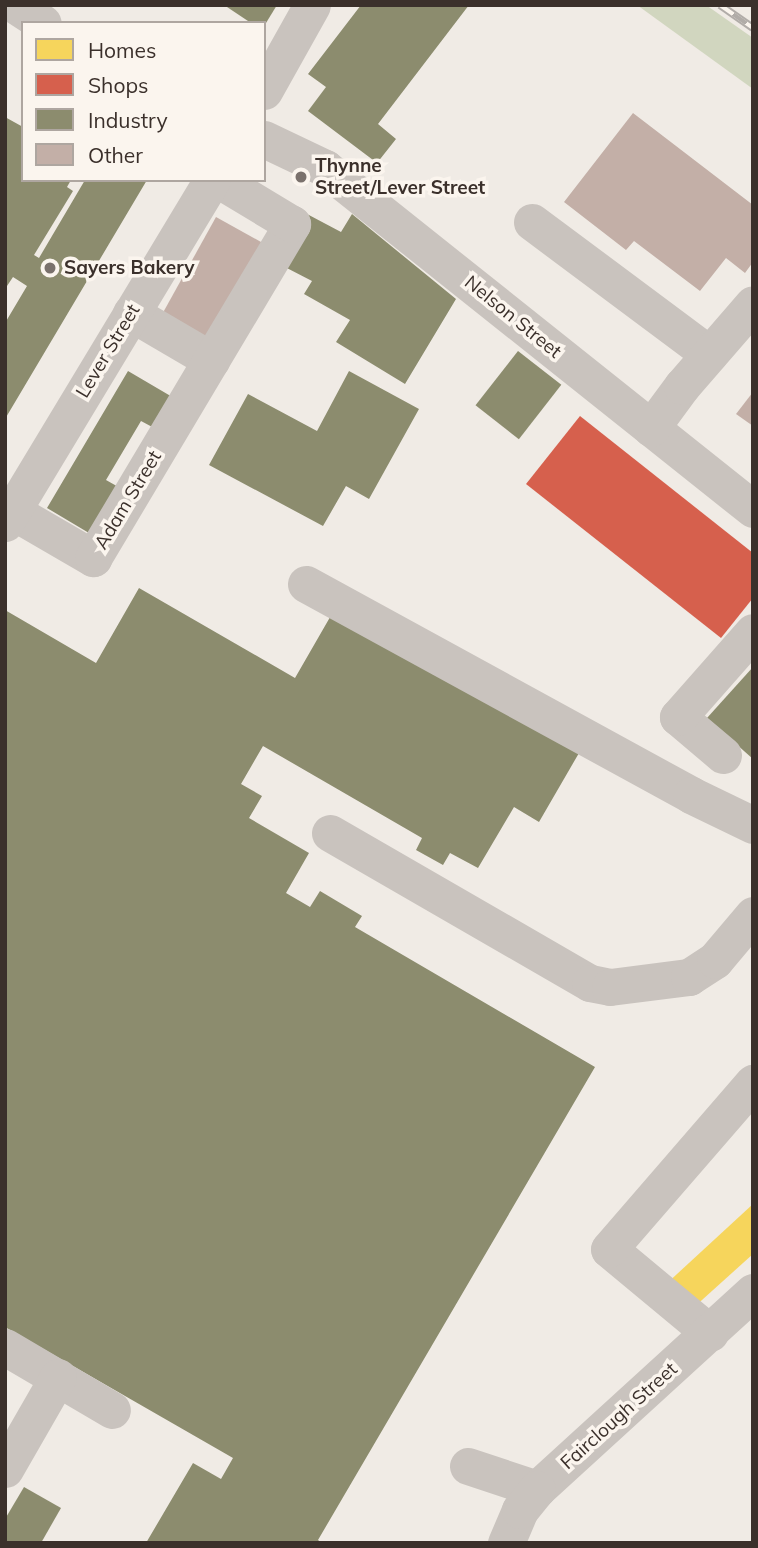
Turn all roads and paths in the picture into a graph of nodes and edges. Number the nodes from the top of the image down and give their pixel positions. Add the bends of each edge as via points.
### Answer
1 (15, 5) edge
2 (312, 5) edge
3 (40, 21) edge
4 (266, 87) edge
5 (266, 140) edge
6 (211, 182) edge
7 (222, 182) edge
8 (532, 222) dead end
9 (753, 304) edge
10 (131, 313) junction
11 (709, 354) junction
12 (211, 360) junction
13 (651, 428) junction
14 (11, 503) edge
15 (753, 509) edge
16 (306, 584) dead end
17 (753, 632) edge
18 (723, 755) dead end
19 (753, 825) edge
20 (330, 833) dead end
21 (753, 915) edge
22 (751, 1089) edge
23 (753, 1292) edge
24 (710, 1333) junction
25 (5, 1347) edge
26 (58, 1377) junction
27 (112, 1410) dead end
28 (468, 1466) dead end
29 (5, 1469) edge
30 (537, 1489) junction
31 (506, 1543) edge

1 - 3 street
2 - 4 street
5 - 13 street, Nelson Street via 325,168
6 - 10 street, Lever Street
7 - 12 street, Adam Street via 292,224
8 - 11 street
9 - 11 street
10 - 12 street
10 - 14 street, Lever Street
11 - 13 street
12 - 14 street, Adam Street via 93,558
13 - 15 street, Nelson Street
16 - 19 street
17 - 18 street via 678,717
20 - 21 street via 590,983 610,987 689,977 715,960
22 - 24 street via 609,1249
23 - 24 street, Fairclough Street
24 - 30 street, Fairclough Street
25 - 26 street
26 - 27 street
26 - 29 street
28 - 30 street
30 - 31 street, Fairclough Street via 520,1510

